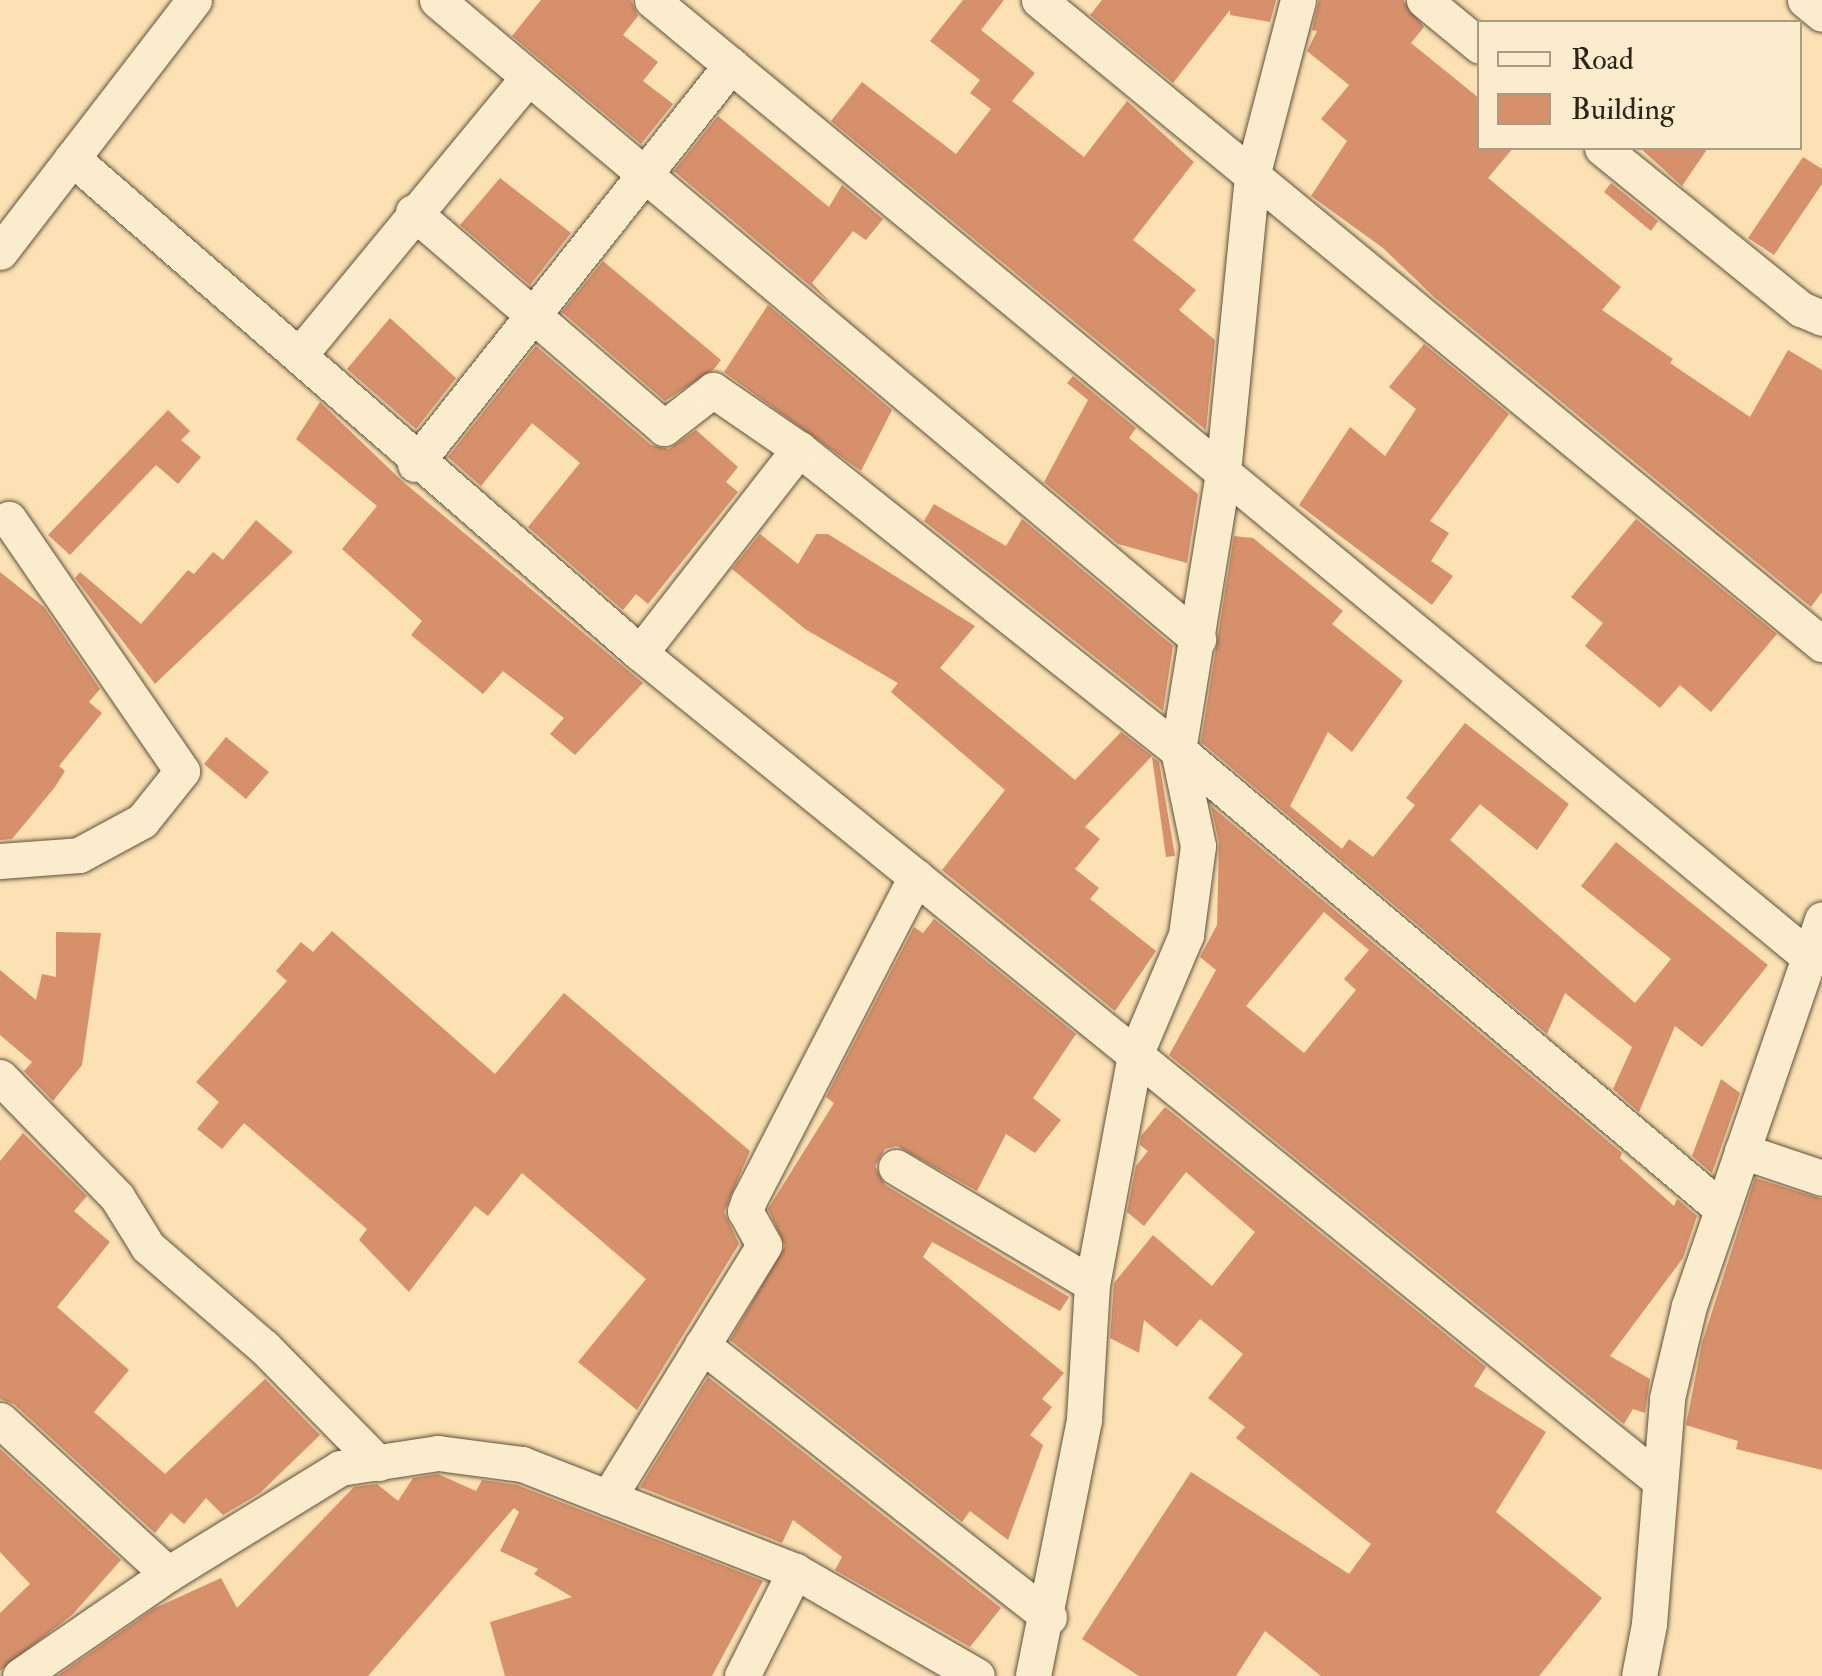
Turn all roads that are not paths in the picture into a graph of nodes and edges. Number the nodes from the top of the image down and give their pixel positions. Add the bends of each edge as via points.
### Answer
1 (194, 0) edge
2 (437, 0) edge
3 (652, 0) edge
4 (1039, 0) edge
5 (1298, 0) edge
6 (1424, 0) edge
7 (1804, 0) edge
8 (1822, 14) edge
9 (1477, 44) edge
10 (731, 65) junction
11 (528, 77) junction
12 (1604, 150) edge
13 (72, 158) junction
14 (644, 174) junction
15 (1252, 176) junction
16 (413, 212) junction
17 (0, 252) edge
18 (532, 316) junction
19 (1822, 318) edge
20 (300, 354) junction
21 (798, 449) junction
22 (415, 464) junction
23 (1224, 472) junction
24 (9, 519) dead end
25 (1198, 639) junction
26 (1822, 644) edge
27 (640, 653) junction
28 (1178, 750) junction
29 (0, 860) edge
30 (916, 878) junction
31 (1822, 919) edge
32 (1809, 957) junction
33 (1135, 1056) junction
34 (0, 1077) edge
35 (1742, 1151) junction
36 (896, 1168) dead end
37 (1822, 1178) edge
38 (1722, 1209) junction
39 (1092, 1284) junction
40 (702, 1345) junction
41 (0, 1420) edge
42 (378, 1462) junction
43 (1660, 1480) junction
44 (608, 1498) junction
45 (795, 1571) junction
46 (168, 1574) junction
47 (1049, 1617) junction
48 (20, 1676) edge
49 (742, 1676) edge
50 (977, 1676) edge
51 (1033, 1676) edge
52 (1639, 1676) edge

1 - 13 street
2 - 11 street
3 - 10 street
4 - 15 street
5 - 15 street
6 - 9 street
7 - 8 street
10 - 14 street
10 - 23 street
11 - 14 street
11 - 16 street
12 - 19 street via 1801,309
13 - 17 street
13 - 20 street
14 - 18 street
14 - 25 street
15 - 23 street
15 - 26 street
16 - 18 street
16 - 20 street
18 - 21 street via 664,428 713,390
18 - 22 street
20 - 22 street
21 - 27 street
21 - 28 street
22 - 27 street
23 - 25 street
23 - 32 street
24 - 29 street via 182,772 142,821 79,856
25 - 28 street
27 - 30 street
28 - 33 street via 1198,846 1186,935
28 - 38 street
30 - 33 street
30 - 40 street via 749,1200 746,1210 764,1245
31 - 32 street
32 - 35 street
33 - 39 street
33 - 43 street
34 - 42 street via 117,1197 148,1248 264,1346
35 - 37 street
35 - 38 street
36 - 39 street
38 - 43 street via 1667,1398
39 - 47 street via 1084,1420
40 - 44 street
40 - 47 street
41 - 46 street
42 - 44 street via 438,1453 522,1464
42 - 46 street via 340,1468
43 - 52 street via 1650,1624
44 - 45 street
45 - 49 street
45 - 50 street
46 - 48 street
47 - 51 street

